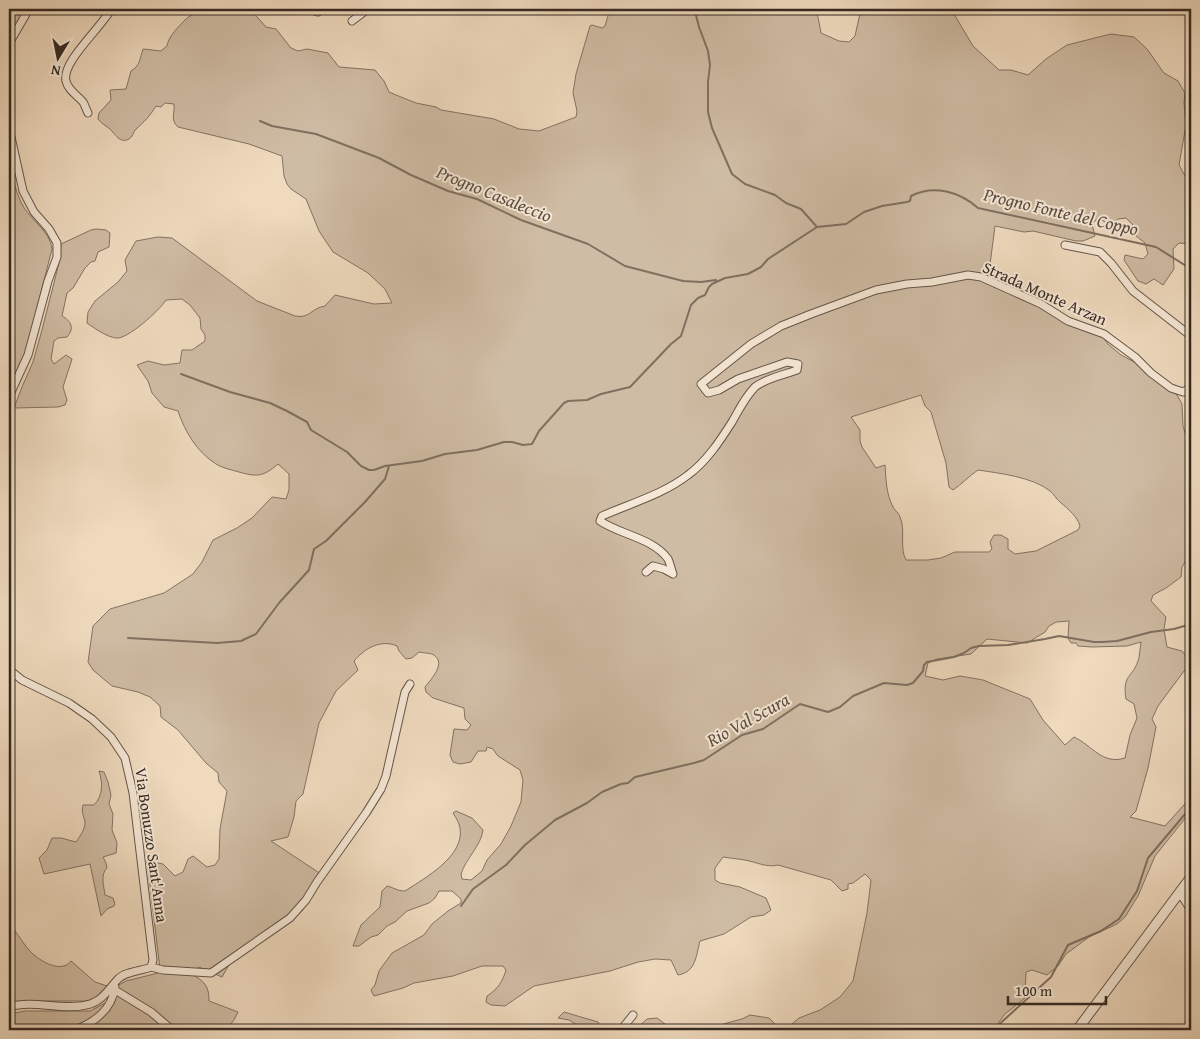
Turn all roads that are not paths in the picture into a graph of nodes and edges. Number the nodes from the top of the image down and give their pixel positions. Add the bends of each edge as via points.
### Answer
1 (29, 9) edge
2 (111, 9) edge
3 (307, 9) edge
4 (365, 9) edge
5 (318, 12) dead end
6 (352, 21) dead end
7 (9, 48) edge
8 (88, 113) dead end
9 (9, 128) edge
10 (1065, 245) dead end
11 (1191, 336) edge
12 (1191, 387) edge
13 (9, 402) edge
14 (9, 468) edge
15 (9, 489) edge
16 (646, 572) dead end
17 (9, 666) edge
18 (410, 684) dead end
19 (1191, 878) edge
20 (1180, 892) junction
21 (1191, 910) edge
22 (151, 967) junction
23 (115, 987) junction
24 (9, 1008) edge
25 (633, 1015) dead end
26 (75, 1030) edge
27 (172, 1030) edge
28 (621, 1030) edge
29 (1077, 1030) edge

1 - 7 street
2 - 8 street via 65,75 69,88
3 - 5 street
4 - 6 street
9 - 13 street via 23,190 34,212 57,243 57,257 28,355
10 - 11 street via 1100,252 1133,291
12 - 16 street, Strada Monte Arzan via 1183,392 1171,388 1104,334 1068,321 1041,304 981,277 968,275 876,290 781,326 745,348 701,384 708,393 787,362 798,364 798,370 769,379 756,387 720,440 688,476 651,497 602,516 600,521 608,526 654,546 668,560 673,574 653,566
14 - 15 street
17 - 22 street, Via Bonuzzo Sant'Anna via 22,680 92,719 125,758 133,794 153,960
18 - 22 street via 405,692 386,776 380,789 337,856 290,918 211,973
19 - 20 street
20 - 21 street
20 - 29 street
22 - 23 street via 124,975
23 - 24 street via 94,1003 83,1006 31,1004
23 - 26 street via 113,1000 104,1012
23 - 27 street
25 - 28 street

